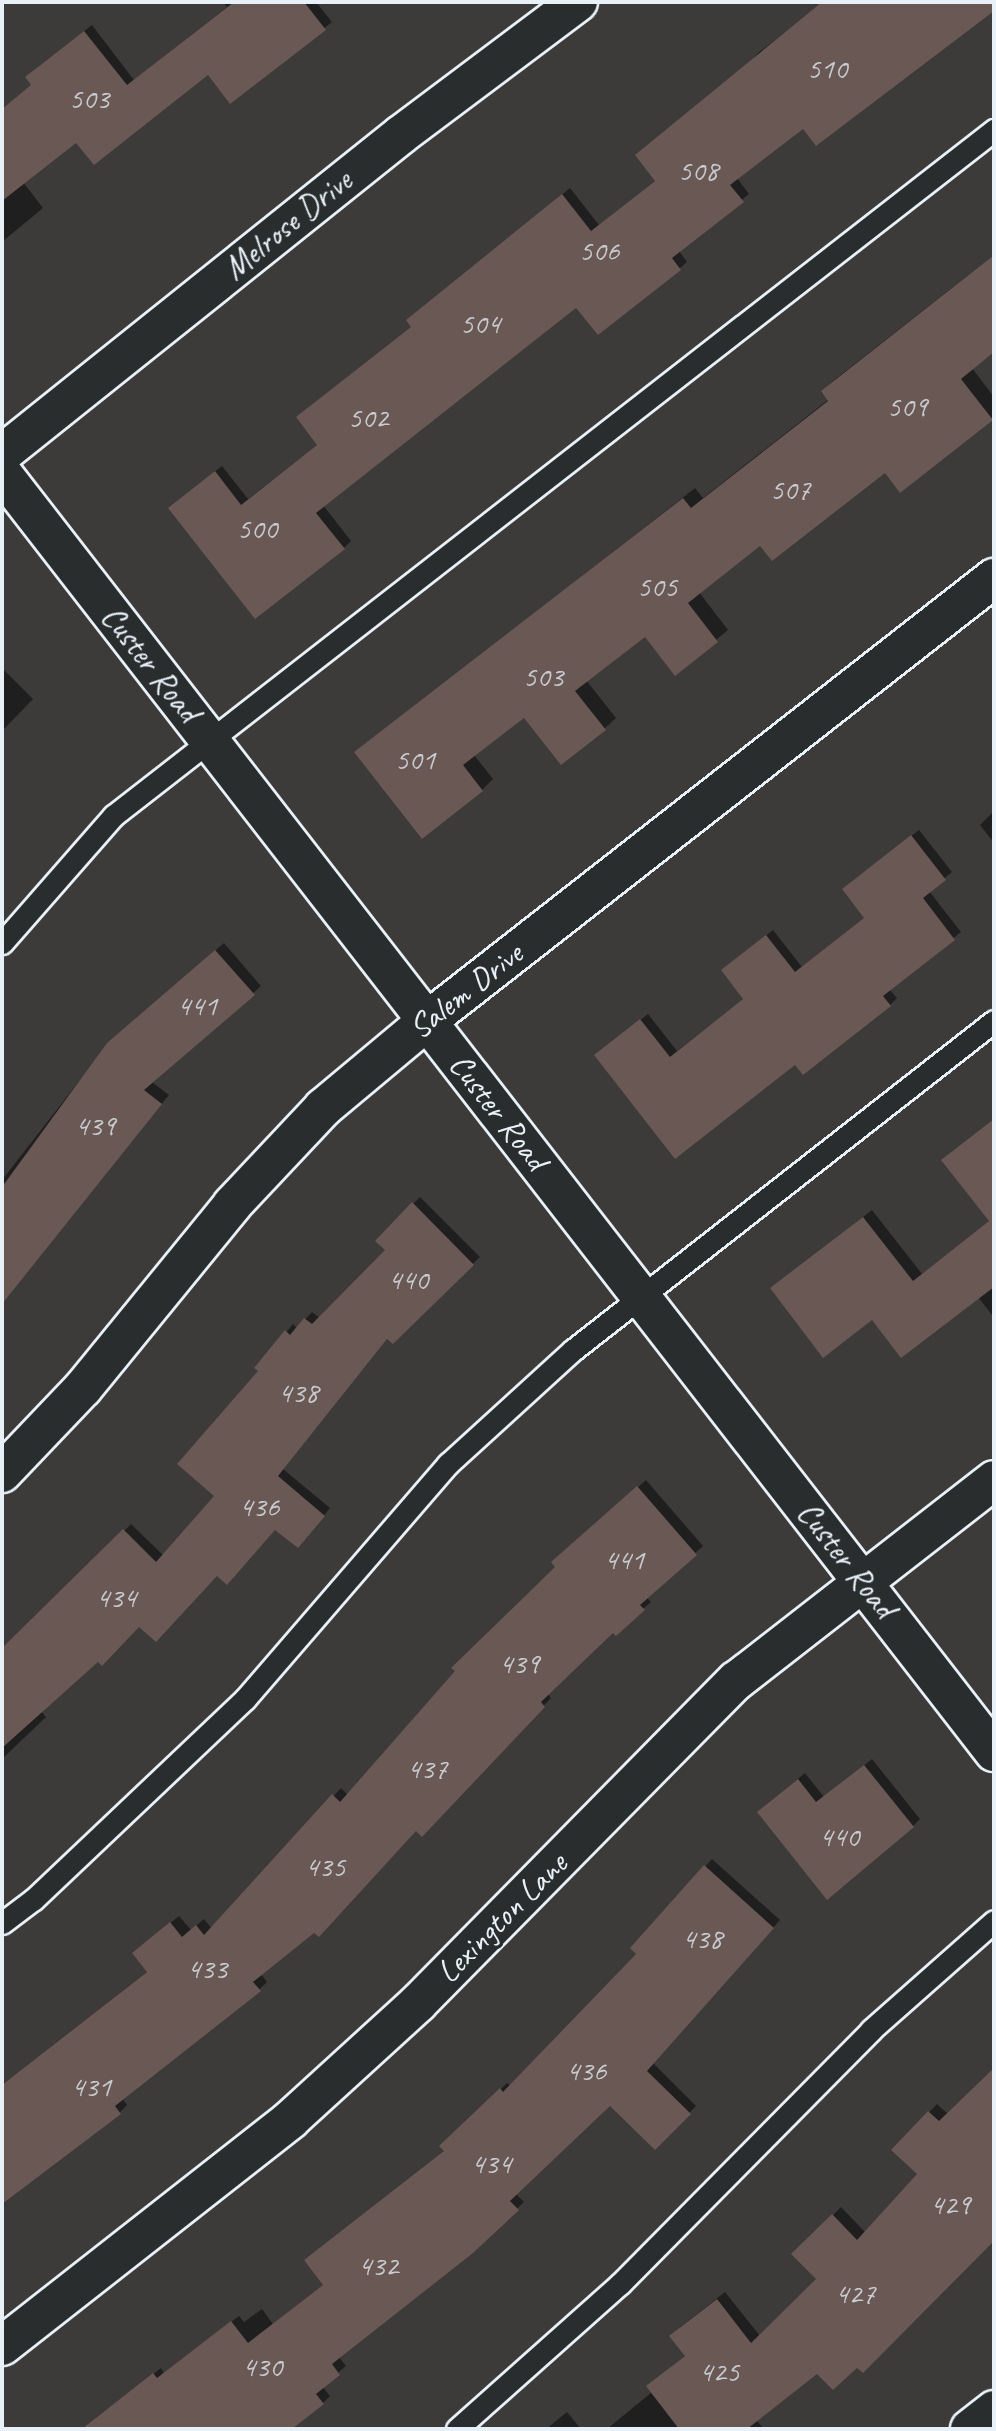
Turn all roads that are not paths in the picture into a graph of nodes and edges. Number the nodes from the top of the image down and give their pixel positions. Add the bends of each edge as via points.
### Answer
1 (578, 2) edge
2 (994, 130) edge
3 (2, 454) edge
4 (2, 472) edge
5 (994, 579) edge
6 (208, 739) junction
7 (2, 943) edge
8 (427, 1021) junction
9 (994, 1021) edge
10 (642, 1297) junction
11 (2, 1473) edge
12 (994, 1480) edge
13 (863, 1582) junction
14 (994, 1752) edge
15 (994, 1921) edge
16 (2, 1923) edge
17 (2, 2346) edge
18 (994, 2410) edge
19 (457, 2429) edge
20 (970, 2429) edge

1 - 3 street, Melrose Drive via 402,134
2 - 6 lane
4 - 6 street, Custer Road
5 - 8 street, Salem Drive
6 - 7 lane via 113,816
6 - 8 street, Custer Road
8 - 10 street, Custer Road
8 - 11 street, Salem Drive via 295,1137 232,1205 83,1388
9 - 10 lane
10 - 13 street, Custer Road
10 - 16 lane via 573,1350 448,1464 245,1699 33,1900
12 - 13 street, Lexington Lane
13 - 14 street, Custer Road
13 - 17 street, Lexington Lane via 736,1681 418,2003 291,2119
15 - 19 lane via 871,2030 620,2284
18 - 20 street

